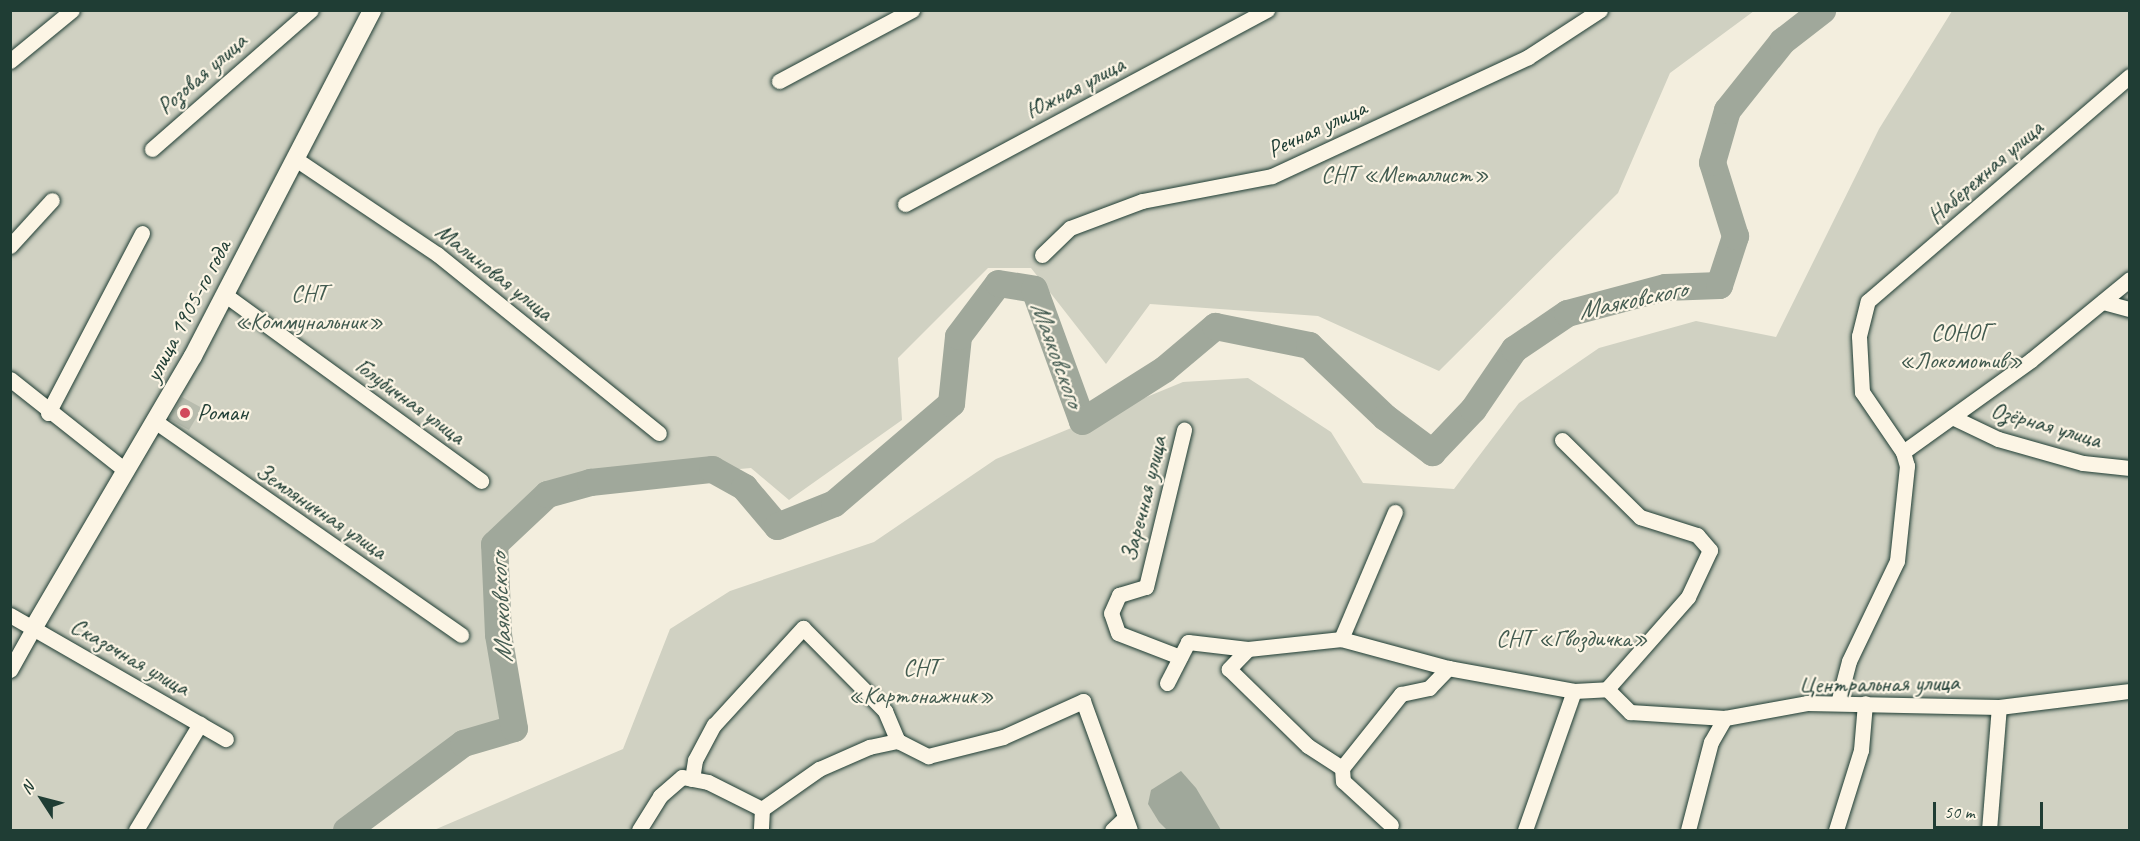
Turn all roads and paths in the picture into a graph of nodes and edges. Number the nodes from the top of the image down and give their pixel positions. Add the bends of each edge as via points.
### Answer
1 (72, 10) edge
2 (311, 10) edge
3 (912, 10) edge
4 (1267, 10) edge
5 (1600, 10) edge
6 (372, 11) edge
7 (10, 61) edge
8 (2130, 76) edge
9 (779, 81) dead end
10 (152, 149) dead end
11 (294, 158) junction
12 (52, 200) dead end
13 (905, 204) dead end
14 (141, 233) dead end
15 (10, 246) edge
16 (1042, 255) dead end
17 (2130, 279) edge
18 (224, 294) junction
19 (2103, 302) junction
20 (2130, 309) edge
21 (10, 379) edge
22 (48, 413) junction
23 (1952, 417) junction
24 (156, 422) junction
25 (1184, 429) dead end
26 (658, 433) dead end
27 (1562, 441) dead end
28 (1903, 452) junction
29 (2130, 468) edge
30 (126, 471) junction
31 (481, 481) dead end
32 (1395, 512) dead end
33 (10, 615) edge
34 (34, 627) junction
35 (462, 635) dead end
36 (1341, 639) junction
37 (1248, 649) junction
38 (1180, 657) junction
39 (1448, 668) junction
40 (10, 670) edge
41 (1167, 683) dead end
42 (1607, 689) junction
43 (1574, 691) junction
44 (2130, 692) edge
45 (1838, 703) junction
46 (1865, 703) junction
47 (1999, 707) junction
48 (1725, 718) junction
49 (200, 724) junction
50 (226, 739) dead end
51 (898, 741) junction
52 (1342, 768) junction
53 (692, 779) junction
54 (762, 809) junction
55 (1127, 825) edge
56 (1391, 825) dead end
57 (136, 831) edge
58 (639, 831) edge
59 (761, 831) edge
60 (1112, 831) edge
61 (1525, 831) edge
62 (1688, 831) edge
63 (1836, 831) edge
64 (1989, 831) edge

1 - 7 street
2 - 10 street, Розовая улица
3 - 9 street
4 - 13 street, Южная улица
5 - 16 street, Речная улица via 1528,57 1272,176 1143,201 1070,228
6 - 11 street, улица 1905-го года
8 - 28 street, Набережная улица via 1868,301 1859,336 1862,392
11 - 18 street, улица 1905-го года
11 - 26 street, Малиновая улица via 437,254
12 - 15 street
14 - 22 street
17 - 19 street
18 - 24 street, улица 1905-го года
18 - 31 street, Голубичная улица
19 - 20 street
19 - 23 street
21 - 22 street
22 - 30 street
23 - 28 street
23 - 29 street, Озёрная улица via 1998,439 2083,463
24 - 30 street, улица 1905-го года
24 - 35 street, Земляничная улица
25 - 38 street, Заречная улица via 1146,587 1119,595 1111,613 1118,633
27 - 42 street via 1640,517 1697,535 1710,550 1688,597
28 - 45 street via 1907,466 1897,561 1849,661
30 - 34 street, улица 1905-го года
32 - 36 street
33 - 34 street, Сказочная улица
34 - 40 street
34 - 49 street, Сказочная улица
36 - 37 street
36 - 39 street
37 - 38 street via 1188,642
37 - 52 street via 1229,669 1308,746
38 - 41 street
39 - 43 street
39 - 52 street via 1430,688 1401,693
42 - 43 street
42 - 48 street, Центральная улица via 1630,712
43 - 61 street
44 - 47 street, Центральная улица
45 - 46 street, Центральная улица
45 - 48 street, Центральная улица via 1807,703
46 - 47 street, Центральная улица
46 - 63 street via 1861,750
47 - 64 street
48 - 62 street via 1711,742
49 - 50 street, Сказочная улица
49 - 57 street
51 - 53 street via 885,711 803,627 714,725 694,760
51 - 54 street via 869,747 819,769
51 - 55 street via 928,756 1003,737 1083,700
52 - 56 street via 1343,781
53 - 54 street
53 - 58 street via 682,777 660,796
54 - 59 street
55 - 60 street

